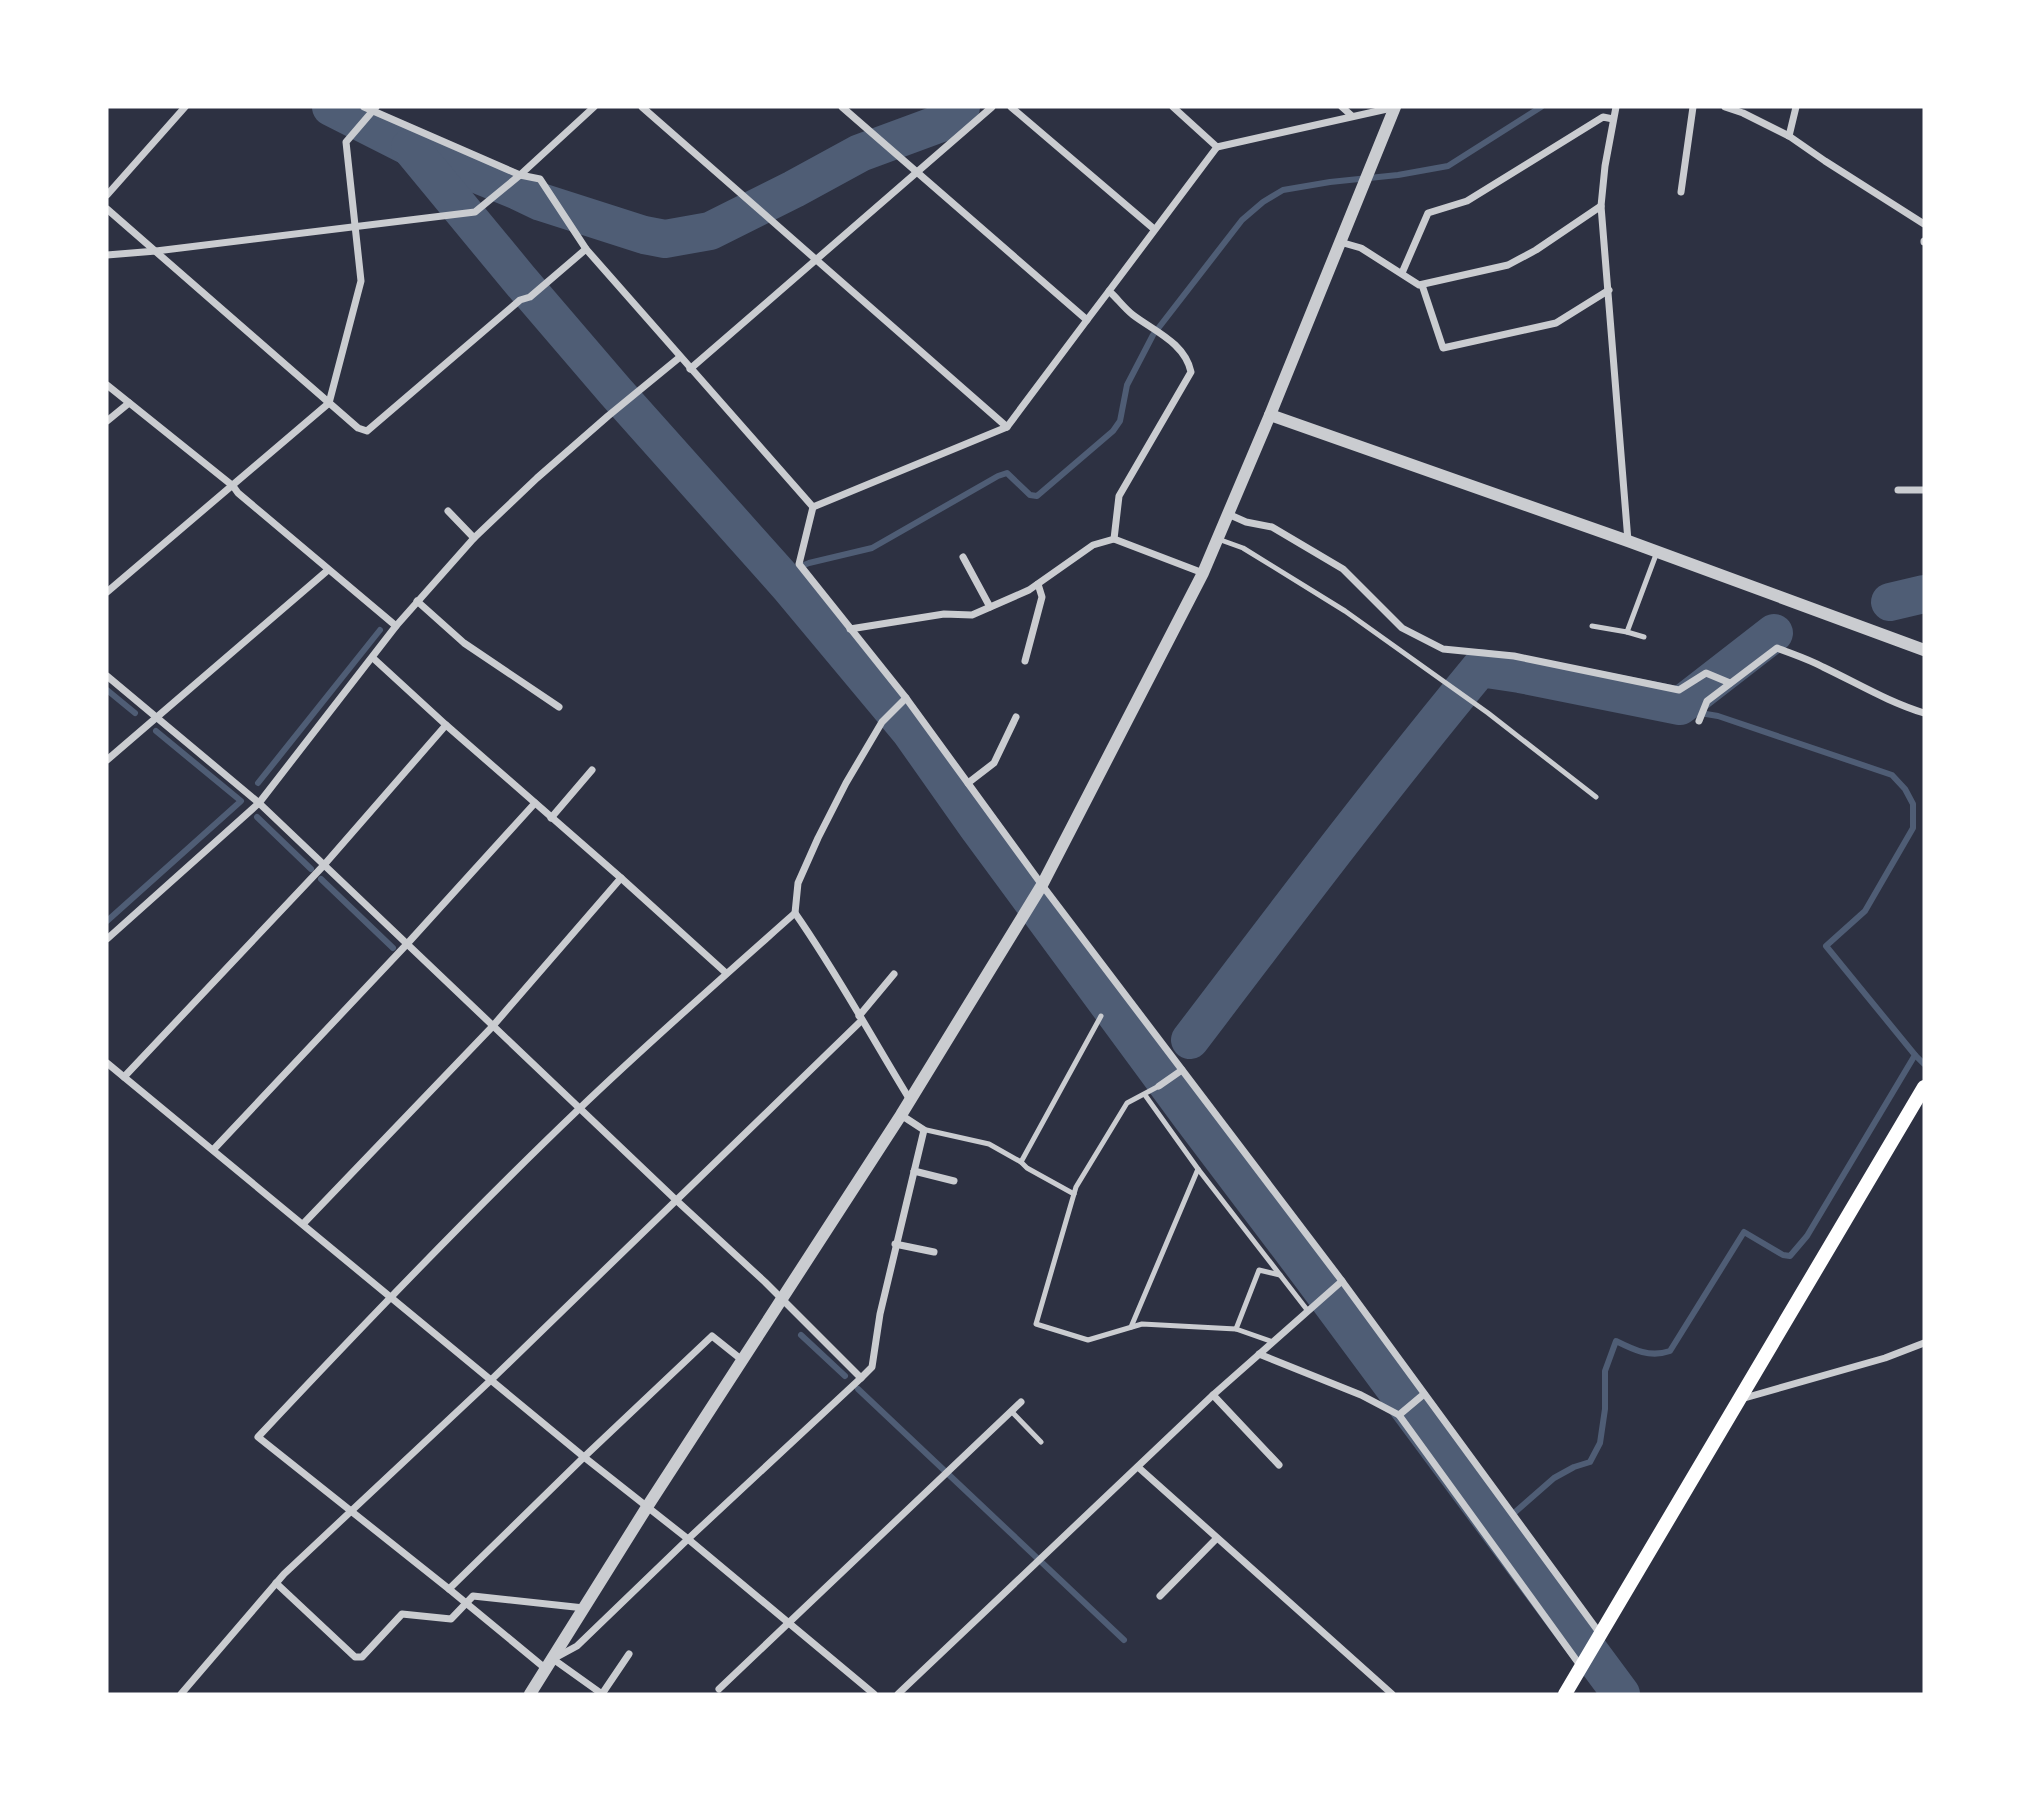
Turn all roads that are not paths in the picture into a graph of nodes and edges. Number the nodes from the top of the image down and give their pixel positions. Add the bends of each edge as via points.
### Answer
1 (185, 107) edge
2 (364, 107) edge
3 (594, 107) edge
4 (642, 107) edge
5 (842, 107) edge
6 (992, 107) edge
7 (1011, 107) edge
8 (1173, 107) edge
9 (1342, 107) edge
10 (1395, 107) edge
11 (1616, 107) edge
12 (1693, 107) edge
13 (1725, 107) edge
14 (1796, 107) edge
15 (372, 112) edge
16 (1352, 116) junction
17 (1613, 119) junction
18 (1789, 136) junction
19 (1217, 147) junction
20 (916, 172) junction
21 (517, 177) junction
22 (1681, 192) dead end
23 (107, 195) edge
24 (1601, 206) junction
25 (107, 209) edge
26 (1924, 224) edge
27 (356, 226) junction
28 (1154, 229) junction
29 (1340, 242) junction
30 (586, 249) junction
31 (156, 251) junction
32 (107, 255) edge
33 (816, 260) junction
34 (1402, 273) junction
35 (1422, 285) junction
36 (1109, 290) junction
37 (1609, 290) junction
38 (1087, 320) junction
39 (680, 358) junction
40 (690, 369) junction
41 (107, 385) edge
42 (129, 403) junction
43 (329, 403) junction
44 (1270, 415) junction
45 (107, 421) edge
46 (1007, 427) junction
47 (233, 486) junction
48 (1924, 490) edge
49 (1906, 502) dead end
50 (813, 507) junction
51 (447, 511) dead end
52 (1228, 514) junction
53 (474, 538) junction
54 (1114, 539) junction
55 (1218, 539) junction
56 (1628, 541) junction
57 (1657, 552) junction
58 (963, 557) dead end
59 (328, 570) junction
60 (1203, 573) junction
61 (1038, 583) junction
62 (107, 592) edge
63 (417, 601) junction
64 (990, 607) junction
65 (396, 626) junction
66 (1592, 626) dead end
67 (850, 629) junction
68 (1627, 632) junction
69 (1644, 637) dead end
70 (1924, 650) edge
71 (373, 658) junction
72 (1025, 661) dead end
73 (107, 676) edge
74 (1730, 683) junction
75 (906, 698) junction
76 (559, 707) dead end
77 (1924, 713) edge
78 (156, 717) junction
79 (1016, 717) dead end
80 (1699, 721) dead end
81 (446, 725) junction
82 (107, 760) edge
83 (592, 770) dead end
84 (968, 783) junction
85 (1596, 797) dead end
86 (259, 803) junction
87 (535, 803) junction
88 (551, 818) junction
89 (324, 865) junction
90 (621, 878) junction
91 (1042, 885) junction
92 (795, 913) junction
93 (107, 939) edge
94 (407, 944) junction
95 (726, 973) junction
96 (894, 974) dead end
97 (1101, 1016) dead end
98 (860, 1018) junction
99 (492, 1027) junction
100 (107, 1063) edge
101 (1182, 1070) junction
102 (124, 1077) junction
103 (1159, 1086) joint
104 (1923, 1090) edge
105 (1144, 1095) junction
106 (910, 1101) junction
107 (580, 1108) junction
108 (901, 1115) junction
109 (922, 1129) junction
110 (213, 1150) junction
111 (1021, 1162) junction
112 (1198, 1169) junction
113 (914, 1171) junction
114 (954, 1181) dead end
115 (1074, 1194) junction
116 (676, 1200) junction
117 (303, 1224) junction
118 (895, 1244) junction
119 (934, 1252) dead end
120 (1280, 1275) junction
121 (1342, 1282) junction
122 (391, 1296) junction
123 (782, 1298) junction
124 (1308, 1311) junction
125 (1131, 1327) junction
126 (1236, 1329) junction
127 (1273, 1342) junction
128 (1924, 1343) edge
129 (1259, 1354) junction
130 (742, 1360) junction
131 (861, 1378) junction
132 (491, 1380) junction
133 (1424, 1394) junction
134 (1213, 1395) junction
135 (1740, 1399) junction
136 (1021, 1402) dead end
137 (1012, 1412) junction
138 (1399, 1415) junction
139 (1041, 1442) dead end
140 (584, 1457) junction
141 (1279, 1465) dead end
142 (1138, 1467) junction
143 (647, 1507) junction
144 (351, 1512) junction
145 (688, 1539) junction
146 (1216, 1539) junction
147 (275, 1583) junction
148 (449, 1589) junction
149 (1160, 1596) dead end
150 (466, 1603) junction
151 (584, 1608) junction
152 (788, 1622) junction
153 (1598, 1640) junction
154 (629, 1654) dead end
155 (550, 1664) junction
156 (1584, 1665) junction
157 (719, 1689) dead end
158 (181, 1694) edge
159 (530, 1694) edge
160 (602, 1694) edge
161 (874, 1694) edge
162 (898, 1694) edge
163 (1392, 1694) edge
164 (1565, 1694) edge

1 - 23 street
2 - 15 street
3 - 21 street
4 - 33 street
5 - 20 street
6 - 20 street
7 - 28 street
8 - 19 street
9 - 16 street
10 - 16 street
10 - 29 street
11 - 17 street
12 - 22 street
13 - 18 street
14 - 18 street
15 - 21 street
15 - 27 street via 346,142
16 - 19 street
17 - 24 street
17 - 34 street via 1603,117 1467,201 1428,213
18 - 26 street
19 - 28 street
20 - 33 street
20 - 38 street
21 - 27 street via 475,212
21 - 30 street via 540,179
24 - 35 street via 1508,265
24 - 37 street
25 - 31 street
27 - 31 street
27 - 43 street via 361,281
28 - 36 street
29 - 34 street via 1361,248
29 - 44 street
30 - 39 street
30 - 43 street via 367,431
31 - 32 street
31 - 43 street
33 - 40 street
33 - 46 street
34 - 35 street
35 - 37 street via 1443,348 1556,323
36 - 38 street
36 - 54 street via 1131,314 1163,334 1189,360 1191,372 1119,496
37 - 56 street
38 - 46 street
39 - 40 street
39 - 53 street via 537,478
40 - 50 street
41 - 42 street
42 - 45 street
42 - 47 street
43 - 47 street
44 - 52 street
44 - 56 street
46 - 50 street
47 - 59 street
47 - 62 street
48 - 49 street via 1902,490
50 - 67 street via 799,564
51 - 53 street
52 - 55 street
52 - 74 street via 1272,527 1343,569 1402,628 1443,649 1514,656 1679,690 1706,673
53 - 63 street
54 - 60 street
54 - 61 street via 1093,545
55 - 60 street
55 - 85 lane via 1243,548 1345,611
56 - 57 street
57 - 68 lane
57 - 70 street
58 - 64 street
59 - 65 street
59 - 78 street
60 - 91 street
61 - 64 street
61 - 72 street via 1042,597
63 - 65 street
63 - 76 street via 464,643
64 - 67 street via 972,615 944,614
65 - 71 street
66 - 68 lane
67 - 75 street
68 - 69 lane
71 - 81 street
71 - 86 street
73 - 78 street
74 - 77 street via 1777,648
74 - 80 street via 1707,701
75 - 84 street
75 - 92 street via 882,722 846,783 798,883
78 - 82 street
78 - 86 street
79 - 84 street via 994,763
81 - 87 street
81 - 89 street
83 - 88 street
84 - 91 street
86 - 89 street
86 - 93 street
87 - 88 street
87 - 94 street
88 - 90 street
89 - 94 street
89 - 102 street
90 - 95 street
90 - 99 street
91 - 101 street
91 - 106 street
92 - 95 street
92 - 98 street
94 - 99 street
94 - 110 street
95 - 107 street
96 - 98 street
97 - 111 lane
98 - 106 street
98 - 116 street
99 - 107 street
99 - 117 street
100 - 102 street
101 - 103 street
101 - 121 street
102 - 110 street
103 - 105 lane
104 - 135 main road
105 - 112 lane
105 - 115 lane via 1127,1103
106 - 108 street
107 - 116 street
107 - 122 street
108 - 109 street
108 - 123 street
109 - 111 lane via 989,1144
109 - 113 street
110 - 117 street
111 - 115 lane
112 - 120 lane
112 - 125 lane
113 - 114 street
113 - 118 street
115 - 125 lane via 1036,1324 1088,1340
116 - 123 street
116 - 132 street
117 - 122 street
118 - 119 street
118 - 131 street via 872,1367
120 - 124 lane
120 - 126 lane via 1259,1270
121 - 124 street
121 - 133 street
122 - 132 street
122 - 144 street via 258,1437
123 - 130 street
123 - 131 street
124 - 127 street
125 - 126 lane
126 - 127 lane
127 - 129 street
128 - 135 street
129 - 134 street
129 - 138 street via 1362,1395
130 - 140 street via 712,1336
130 - 143 street
131 - 145 street
132 - 140 street
132 - 144 street
133 - 138 street
133 - 153 street
134 - 141 street
134 - 142 street
135 - 153 main road
136 - 137 street
137 - 139 lane
137 - 152 street
138 - 156 street
140 - 143 street
140 - 148 street
142 - 146 street
142 - 162 street
143 - 145 street
143 - 151 street
144 - 147 street
144 - 148 street
145 - 152 street
145 - 155 street via 577,1646
146 - 149 street
146 - 163 street
147 - 150 street via 355,1657 362,1657 402,1614 451,1619
147 - 158 street
148 - 150 street
150 - 151 street via 473,1596
150 - 155 street
151 - 155 street
152 - 157 street
152 - 161 street
153 - 156 main road
154 - 160 street
155 - 159 street
155 - 160 street
156 - 164 main road

